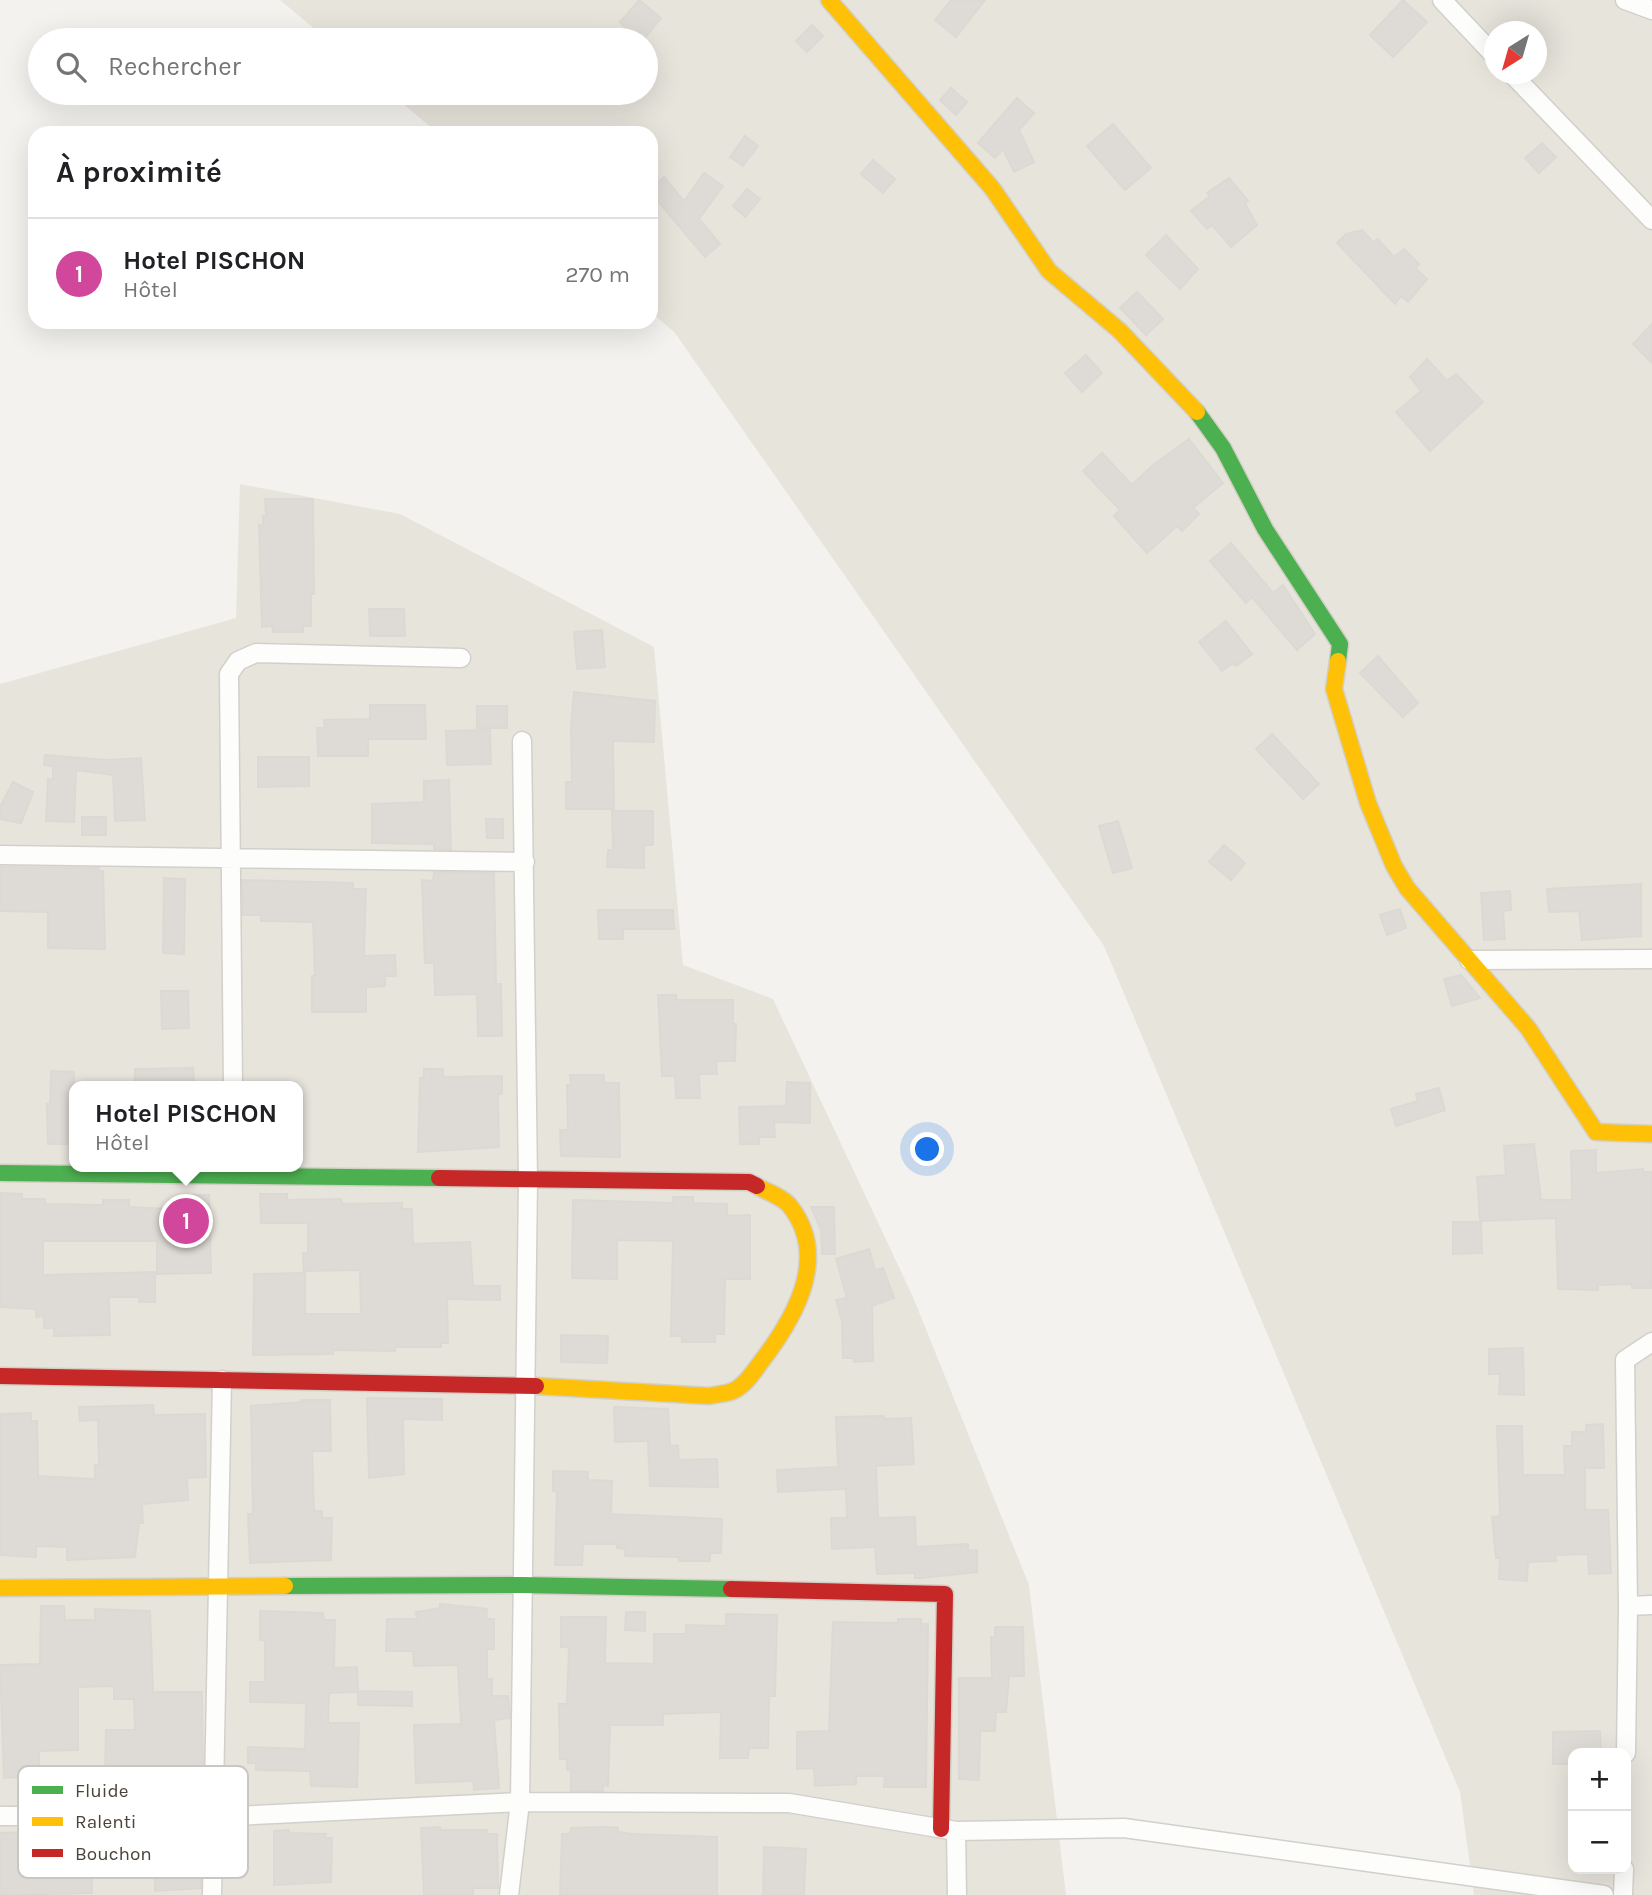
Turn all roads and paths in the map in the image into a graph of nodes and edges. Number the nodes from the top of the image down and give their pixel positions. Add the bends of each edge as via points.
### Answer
1 (829, 0) edge
2 (1442, 0) edge
3 (1625, 0) edge
4 (1652, 10) edge
5 (1484, 44) edge
6 (1522, 84) edge
7 (1652, 220) edge
8 (461, 658) dead end
9 (522, 741) dead end
10 (0, 855) edge
11 (230, 858) junction
12 (525, 862) junction
13 (1652, 958) edge
14 (1469, 960) junction
15 (233, 1081) edge
16 (1652, 1133) edge
17 (234, 1172) edge
18 (0, 1173) edge
19 (528, 1180) junction
20 (1652, 1342) edge
21 (0, 1376) edge
22 (222, 1380) junction
23 (524, 1385) junction
24 (521, 1585) junction
25 (218, 1586) junction
26 (0, 1588) edge
27 (1652, 1605) edge
28 (1628, 1606) junction
29 (1626, 1748) edge
30 (214, 1766) edge
31 (520, 1802) junction
32 (248, 1815) edge
33 (0, 1816) edge
34 (18, 1816) edge
35 (949, 1830) junction
36 (1624, 1874) edge
37 (509, 1895) edge
38 (957, 1895) edge
39 (1604, 1895) edge
40 (1623, 1895) edge

1 - 14 street via 992,188 1049,271 1162,371 1223,448 1265,529 1340,644 1334,689 1368,803 1394,866 1407,888
2 - 5 street
3 - 4 street
6 - 7 street
8 - 11 street via 256,653 238,660 229,674
9 - 12 street
10 - 11 street
11 - 12 street
11 - 15 street
12 - 19 street
13 - 14 street
14 - 16 street via 1528,1028 1596,1132
17 - 18 street
17 - 19 street
19 - 23 street
19 - 23 street via 749,1182 788,1203 805,1231 807,1271 800,1303 780,1337 735,1390 709,1396
20 - 28 street via 1625,1360
21 - 22 street
22 - 23 street
22 - 25 street
23 - 24 street
24 - 25 street
24 - 31 street
24 - 35 street via 945,1594
25 - 26 street
25 - 30 street
27 - 28 street
28 - 29 street
31 - 32 street
31 - 35 street via 789,1803
31 - 37 street
33 - 34 street
35 - 38 street
35 - 39 street via 1124,1828
36 - 40 street

